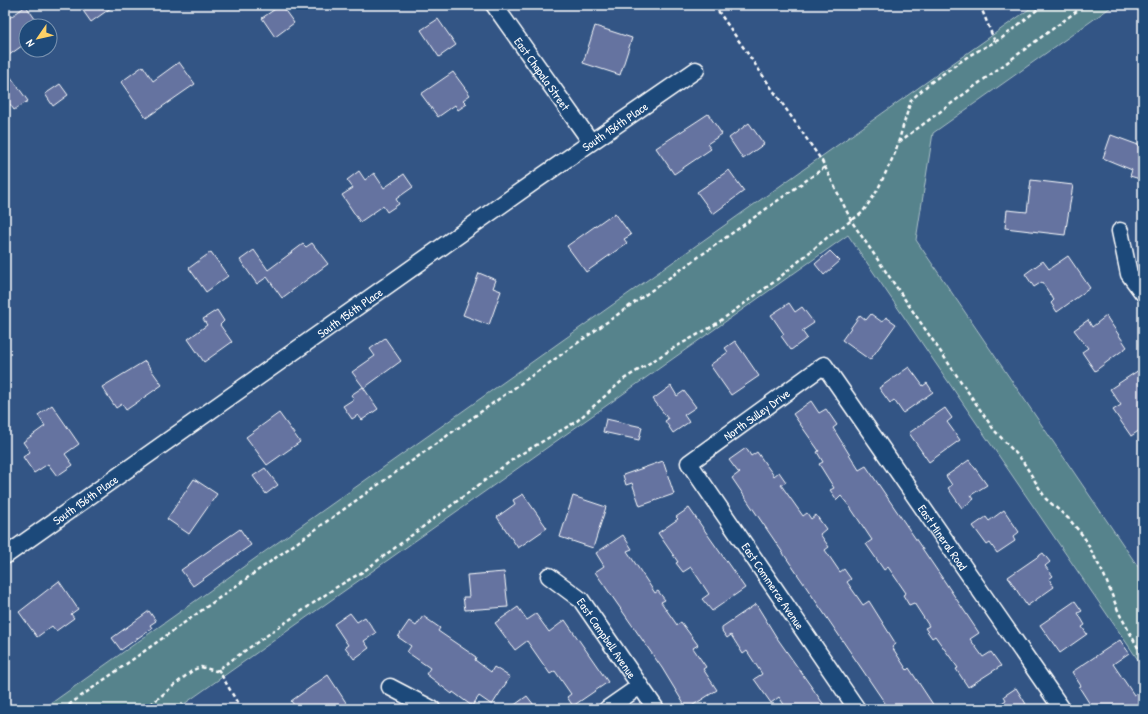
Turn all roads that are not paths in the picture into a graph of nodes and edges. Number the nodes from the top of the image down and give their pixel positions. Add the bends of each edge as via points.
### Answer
1 (494, 5) edge
2 (696, 70) dead end
3 (591, 142) junction
4 (1120, 231) dead end
5 (1143, 293) edge
6 (824, 365) joint
7 (689, 463) joint
8 (5, 556) edge
9 (549, 576) dead end
10 (640, 686) junction
11 (390, 687) dead end
12 (432, 709) edge
13 (607, 709) edge
14 (656, 709) edge
15 (857, 709) edge
16 (1062, 709) edge

1 - 3 street, East Chapala Street
2 - 3 street, South 156th Place
3 - 8 street, South 156th Place
4 - 5 street via 1129,274
6 - 7 street, North Sulley Drive
6 - 16 street, East Mineral Road
7 - 15 street, East Commerce Avenue
9 - 10 street, East Campbell Avenue via 581,600
10 - 13 street
10 - 14 street, East Campbell Avenue
11 - 12 street

